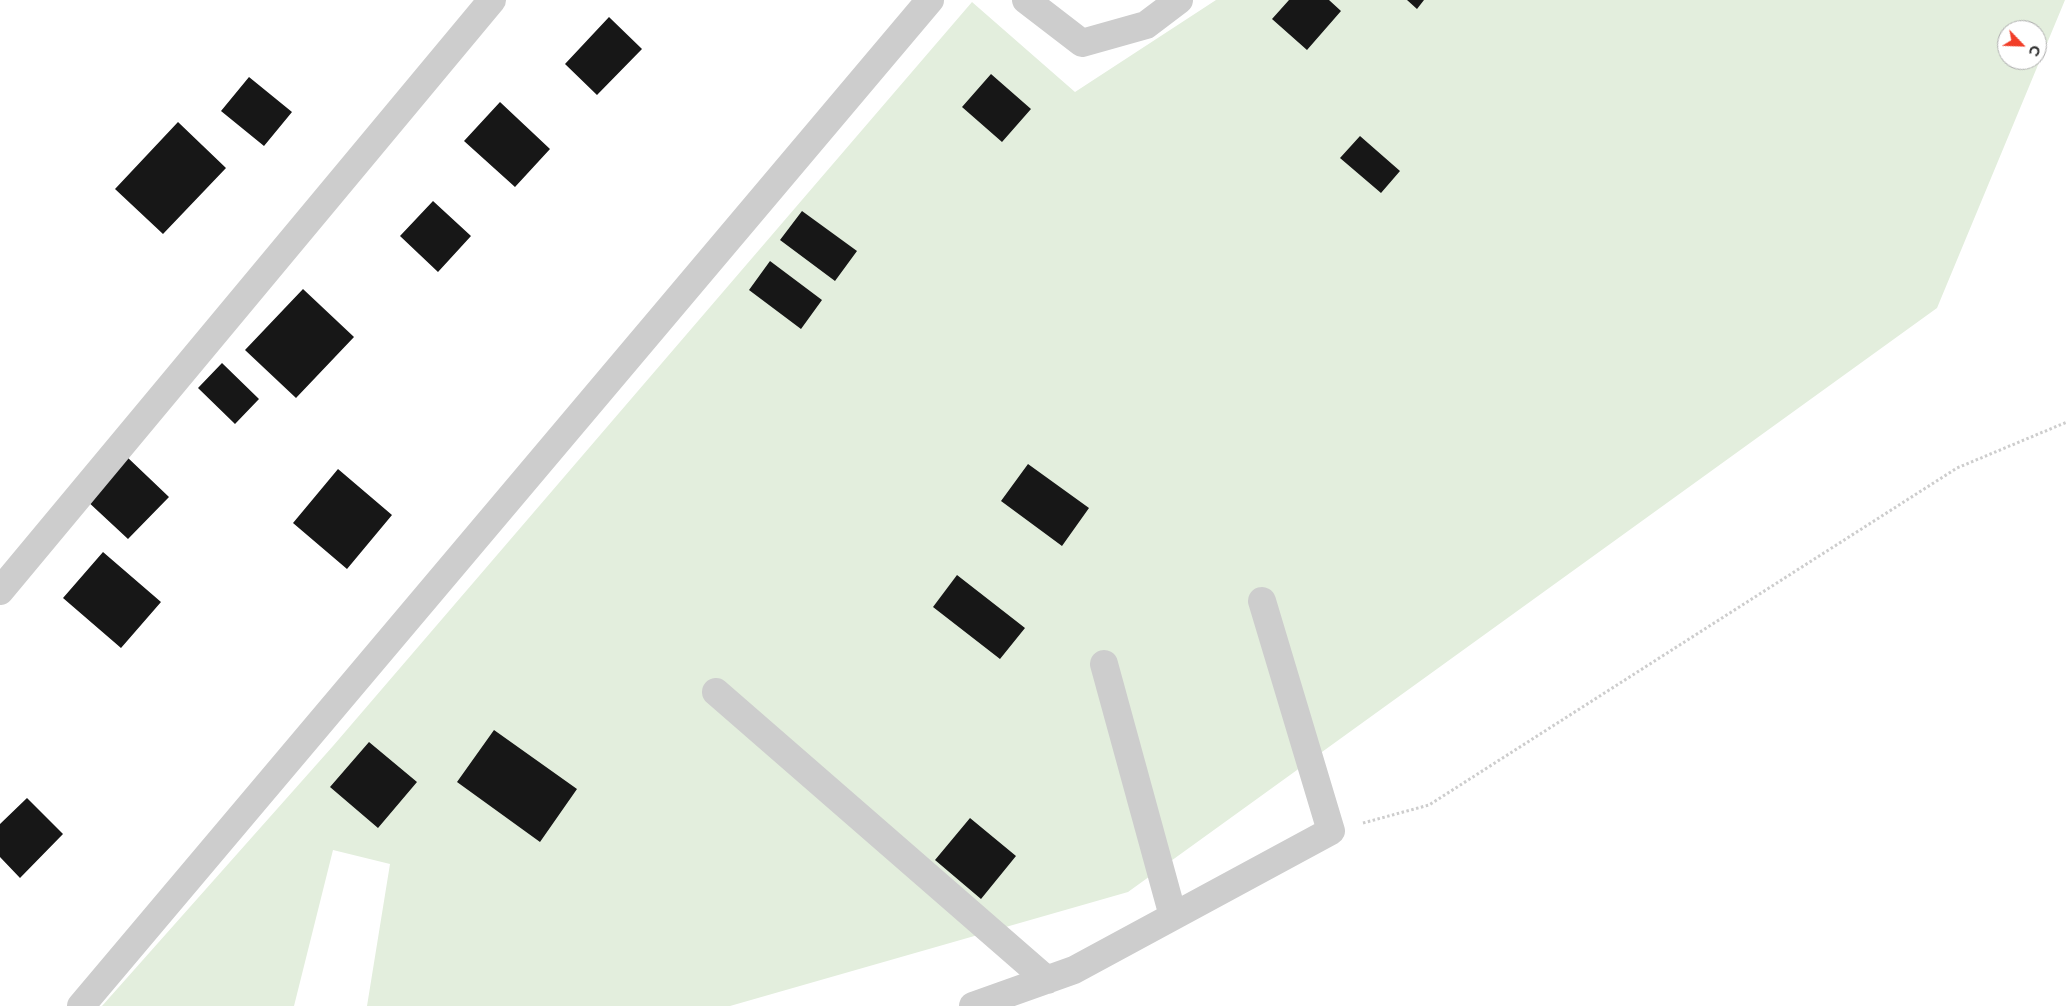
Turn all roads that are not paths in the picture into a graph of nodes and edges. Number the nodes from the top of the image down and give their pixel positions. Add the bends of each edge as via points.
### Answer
1 (492, 0) edge
2 (930, 0) edge
3 (1026, 0) edge
4 (1179, 0) edge
5 (0, 590) edge
6 (1262, 601) dead end
7 (1104, 664) dead end
8 (716, 692) dead end
9 (1174, 916) junction
10 (1048, 980) junction
11 (81, 1006) edge
12 (973, 1006) edge

1 - 5 lane
2 - 11 lane
3 - 4 lane via 1082,43 1146,25
6 - 9 lane via 1330,831
7 - 9 lane
8 - 10 lane
9 - 10 lane via 1074,970
10 - 12 lane

